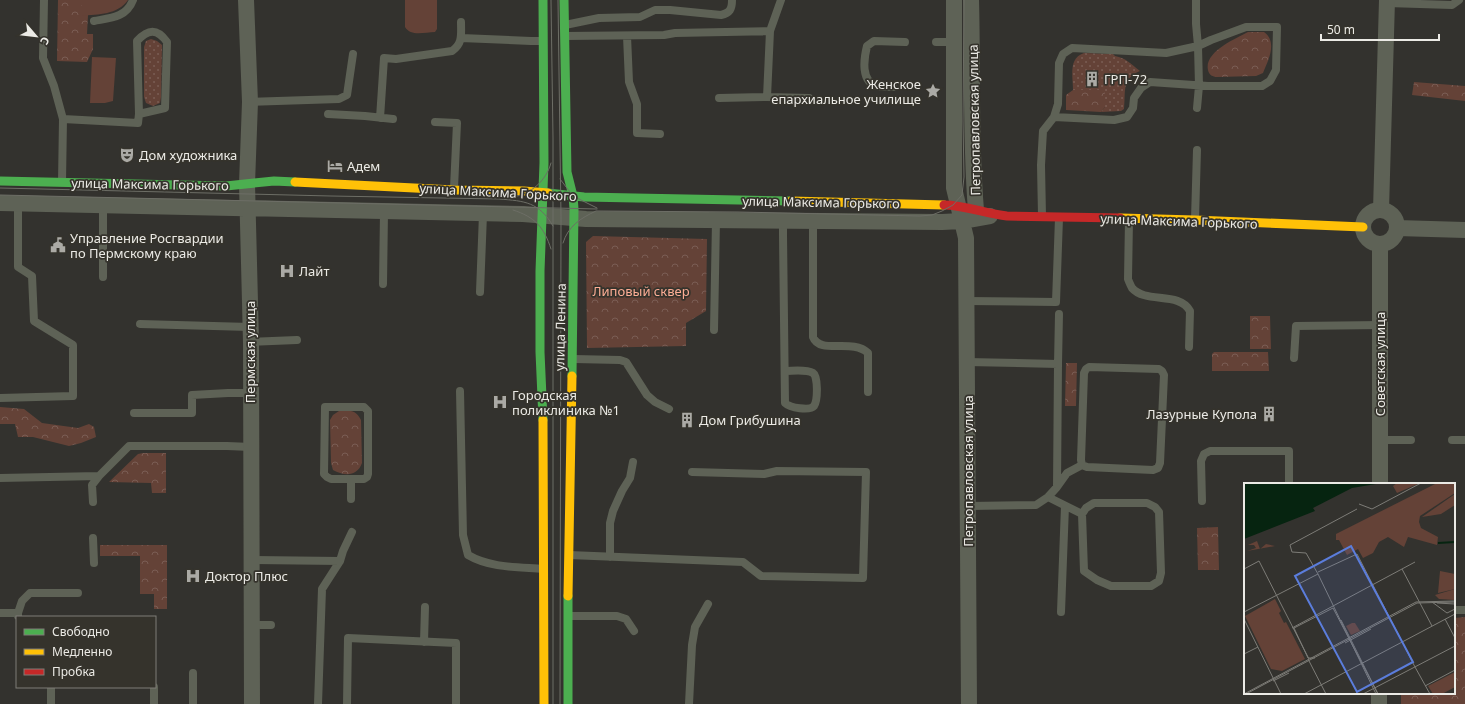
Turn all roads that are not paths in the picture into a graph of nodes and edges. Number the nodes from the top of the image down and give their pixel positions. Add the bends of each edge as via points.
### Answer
1 (44, 0) edge
2 (133, 0) edge
3 (246, 0) edge
4 (543, 0) edge
5 (564, 0) edge
6 (732, 0) edge
7 (781, 0) edge
8 (954, 0) edge
9 (971, 0) edge
10 (1196, 0) edge
11 (1459, 0) edge
12 (1387, 1) edge
13 (94, 21) dead end
14 (461, 22) dead end
15 (564, 25) junction
16 (770, 31) junction
17 (564, 36) junction
18 (627, 36) junction
19 (461, 38) junction
20 (543, 40) junction
21 (905, 42) dead end
22 (936, 42) dead end
23 (954, 42) junction
24 (1198, 46) junction
25 (353, 54) dead end
26 (1199, 86) junction
27 (893, 87) dead end
28 (718, 98) dead end
29 (767, 98) junction
30 (809, 98) dead end
31 (250, 102) junction
32 (1197, 108) dead end
33 (138, 114) junction
34 (328, 114) dead end
35 (1054, 117) junction
36 (380, 118) junction
37 (63, 119) junction
38 (393, 119) dead end
39 (435, 122) dead end
40 (660, 134) dead end
41 (1197, 150) dead end
42 (0, 181) edge
43 (62, 182) junction
44 (247, 184) junction
45 (454, 190) junction
46 (543, 192) junction
47 (572, 196) junction
48 (0, 203) edge
49 (18, 204) junction
50 (103, 205) junction
51 (959, 206) junction
52 (248, 209) junction
53 (1380, 210) junction
54 (384, 212) junction
55 (483, 214) junction
56 (542, 215) junction
57 (995, 215) joint
58 (970, 217) junction
59 (1042, 217) junction
60 (574, 218) junction
61 (1059, 218) junction
62 (1129, 219) junction
63 (716, 220) junction
64 (1195, 220) junction
65 (784, 221) junction
66 (813, 221) junction
67 (1363, 227) junction
68 (1397, 228) junction
69 (1465, 230) edge
70 (1380, 244) junction
71 (103, 277) dead end
72 (383, 284) dead end
73 (480, 292) dead end
74 (967, 301) junction
75 (1059, 314) dead end
76 (140, 324) dead end
77 (1381, 325) junction
78 (714, 330) dead end
79 (250, 334) junction
80 (297, 340) dead end
81 (1189, 347) dead end
82 (1294, 358) dead end
83 (573, 359) junction
84 (968, 362) junction
85 (1058, 364) junction
86 (785, 371) junction
87 (460, 391) dead end
88 (868, 392) dead end
89 (250, 393) junction
90 (0, 398) edge
91 (669, 409) dead end
92 (134, 413) dead end
93 (1380, 440) junction
94 (1411, 440) dead end
95 (1452, 440) dead end
96 (1465, 440) edge
97 (250, 447) junction
98 (633, 462) dead end
99 (1082, 465) junction
100 (692, 472) dead end
101 (99, 476) junction
102 (0, 478) edge
103 (351, 479) junction
104 (1289, 483) edge
105 (1380, 483) edge
106 (1057, 487) junction
107 (1048, 497) junction
108 (351, 499) dead end
109 (1202, 501) dead end
110 (93, 502) dead end
111 (969, 506) junction
112 (1064, 506) junction
113 (1082, 514) junction
114 (352, 532) dead end
115 (93, 538) dead end
116 (568, 556) junction
117 (610, 557) junction
118 (252, 560) junction
119 (340, 561) junction
120 (94, 563) dead end
121 (544, 570) junction
122 (78, 593) dead end
123 (708, 604) dead end
124 (425, 607) dead end
125 (1061, 612) dead end
126 (0, 613) edge
127 (18, 615) edge
128 (568, 616) junction
129 (252, 625) junction
130 (271, 625) dead end
131 (634, 631) dead end
132 (424, 642) junction
133 (193, 672) dead end
134 (51, 688) edge
135 (154, 688) edge
136 (1380, 694) edge
137 (51, 704) edge
138 (154, 704) edge
139 (193, 704) edge
140 (252, 704) edge
141 (318, 704) edge
142 (347, 704) edge
143 (456, 704) edge
144 (544, 704) edge
145 (568, 704) edge
146 (689, 704) edge
147 (969, 704) edge
148 (1379, 704) edge

1 - 37 lane via 43,58
2 - 13 lane via 131,7 124,14
3 - 31 street, Пермская улица
4 - 20 main road, улица Ленина
5 - 15 main road, улица Ленина
6 - 15 lane via 732,8 721,15 655,10 640,17 599,18
7 - 16 lane
8 - 23 street, Петропавловская улица
9 - 58 street, Петропавловская улица via 973,70
10 - 24 lane
11 - 12 lane via 1452,5
12 - 53 street
14 - 19 lane
15 - 17 main road, улица Ленина
16 - 18 lane
16 - 29 lane
17 - 18 lane
17 - 47 main road, улица Ленина via 567,172
18 - 40 lane via 629,82 637,104 637,133
19 - 20 lane
19 - 36 lane via 458,46 452,51 396,59 384,58
20 - 46 main road, улица Ленина
21 - 27 lane via 874,41 867,46 864,58 866,77 870,83 877,86
22 - 23 lane
23 - 51 street, Петропавловская улица via 954,188
24 - 26 lane
24 - 26 lane via 1246,27 1277,27 1276,70 1270,81 1262,86
24 - 35 lane via 1166,53 1072,48 1063,54 1059,62 1058,104
25 - 31 lane via 347,95 340,99
26 - 32 lane
26 - 35 lane via 1150,82 1141,88 1134,98 1133,108 1127,117 1114,120
28 - 29 lane
29 - 30 lane
31 - 44 street, Пермская улица
33 - 33 lane via 166,108 166,42 161,34 153,31 137,40
33 - 37 lane via 138,123
34 - 36 lane
35 - 59 lane via 1043,131
36 - 38 lane
37 - 43 lane
39 - 45 lane via 456,123
41 - 64 lane
42 - 43 main road, улица Максима Горького
43 - 44 main road, улица Максима Горького via 226,186
44 - 45 main road, улица Максима Горького via 368,184
44 - 52 street, Пермская улица
45 - 46 main road, улица Максима Горького
46 - 47 main road, улица Максима Горького
46 - 56 main road, улица Ленина
47 - 51 main road, улица Максима Горького
47 - 60 main road, улица Ленина
48 - 49 street, улица Максима Горького
49 - 50 street, улица Максима Горького
49 - 90 lane via 18,267 32,276 34,321 73,345 73,396
50 - 52 street, улица Максима Горького
50 - 71 lane
51 - 58 street, Петропавловская улица
52 - 54 street, улица Максима Горького
52 - 79 street, Пермская улица
53 - 67 street via 1370,213
53 - 68 street via 1391,214
54 - 55 street, улица Максима Горького
54 - 72 lane
55 - 56 street, улица Максима Горького
55 - 73 lane
56 - 60 street, улица Максима Горького
56 - 121 main road, улица Ленина via 540,352 544,432
57 - 58 street, улица Максима Горького
57 - 59 main road, улица Максима Горького
58 - 66 street, улица Максима Горького via 942,222
58 - 74 street, Петропавловская улица via 966,238
59 - 61 main road, улица Максима Горького
60 - 63 street, улица Максима Горького
60 - 83 main road, улица Ленина
61 - 62 main road, улица Максима Горького
61 - 74 lane via 1056,302
62 - 64 main road, улица Максима Горького
62 - 81 lane via 1128,279 1132,288 1140,293 1187,305 1190,311
63 - 65 street, улица Максима Горького
63 - 78 lane
64 - 67 main road, улица Максима Горького
65 - 66 street, улица Максима Горького
65 - 86 lane
66 - 88 lane via 813,337 815,342 821,345 863,348 868,353
67 - 70 street via 1365,236
68 - 69 street
68 - 70 street via 1390,241
70 - 77 street, Советская улица
74 - 84 street, Петропавловская улица
75 - 85 lane
76 - 79 lane
77 - 82 lane via 1296,326
77 - 93 street, Советская улица
79 - 80 lane
79 - 89 street, Пермская улица
83 - 91 lane via 626,362 647,395
83 - 116 main road, улица Ленина
84 - 85 lane
84 - 111 street, Петропавловская улица
85 - 106 lane
86 - 86 lane via 785,403 793,408 812,408 817,399 814,374 809,371
87 - 121 lane via 463,535 468,555 476,560 506,567
89 - 92 lane via 192,395 192,413
89 - 97 street, Пермская улица
93 - 94 lane
93 - 105 street, Советская улица
95 - 96 lane
97 - 101 lane via 129,446
97 - 118 street, Пермская улица
98 - 117 lane via 630,478 612,511
99 - 99 lane via 1153,470 1158,468 1164,375 1162,371 1089,366 1086,368
99 - 106 lane via 1067,473
100 - 117 lane via 866,472 863,578 761,576 743,562
101 - 102 lane
101 - 110 lane via 92,485
103 - 103 lane via 364,479 368,474 368,411 364,407 325,407 324,474 331,479
103 - 108 lane
104 - 109 lane via 1289,451 1210,451 1204,454 1201,461
106 - 107 lane
107 - 111 lane via 1036,505
107 - 112 lane
111 - 147 street, Петропавловская улица
112 - 113 lane
112 - 125 lane
113 - 113 lane via 1084,571 1111,586 1150,586 1159,581 1159,512 1155,507 1147,503 1094,503
114 - 119 lane
115 - 120 lane
116 - 117 lane
116 - 128 main road, улица Ленина
118 - 119 lane
118 - 129 street, Пермская улица
119 - 141 lane via 322,589
121 - 144 main road, улица Ленина
122 - 127 lane via 30,592 22,600
123 - 146 lane via 695,627
124 - 132 lane
126 - 127 lane
128 - 131 lane via 617,616 626,620
128 - 145 main road, улица Ленина
129 - 130 lane
129 - 140 street, Пермская улица
132 - 142 lane via 348,638
132 - 143 lane via 456,643
133 - 139 lane
134 - 137 lane
135 - 138 lane
136 - 148 street

